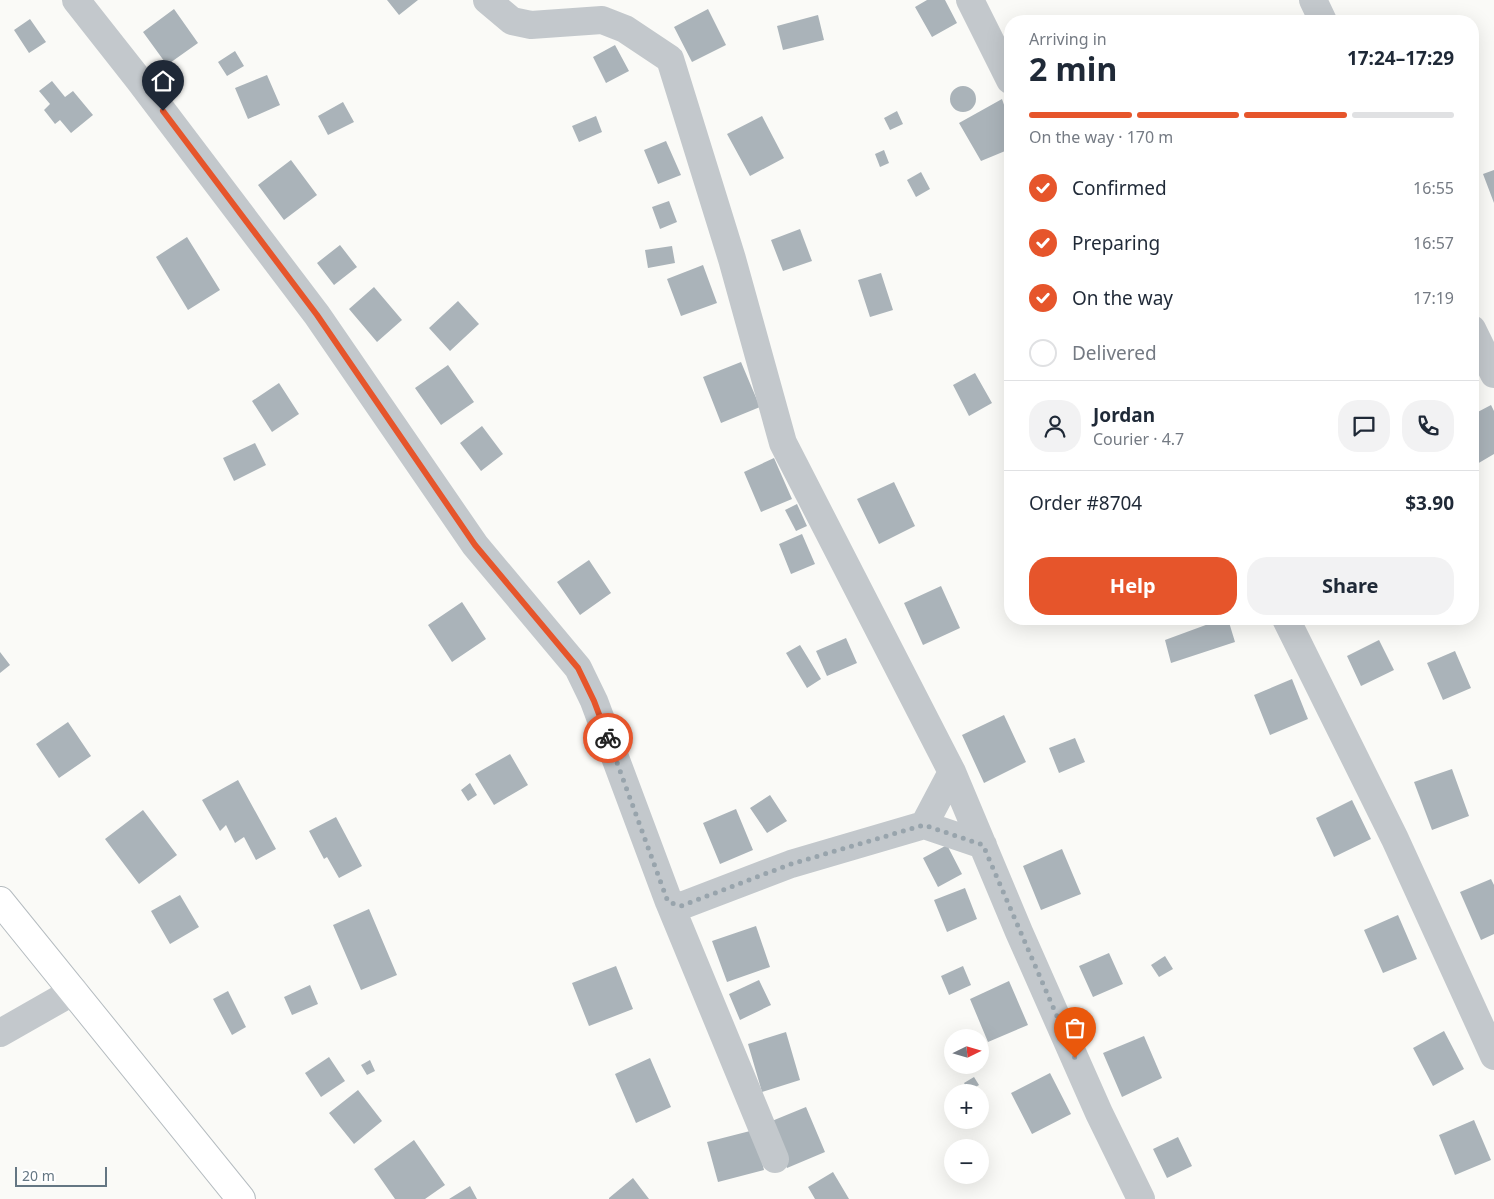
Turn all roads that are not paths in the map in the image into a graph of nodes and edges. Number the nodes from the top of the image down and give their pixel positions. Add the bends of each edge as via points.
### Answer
1 (76, 0) edge
2 (487, 0) edge
3 (970, 0) edge
4 (1313, 0) edge
5 (1320, 15) edge
6 (1004, 68) edge
7 (1479, 342) edge
8 (1493, 369) edge
9 (1289, 625) edge
10 (952, 772) junction
11 (924, 825) junction
12 (983, 845) junction
13 (0, 901) edge
14 (668, 902) junction
15 (74, 991) junction
16 (0, 1032) edge
17 (1494, 1056) edge
18 (775, 1159) dead end
19 (241, 1199) edge
20 (1140, 1199) edge

1 - 14 street via 317,315 475,545 578,668 594,701
2 - 10 street via 512,21 531,24 602,20 625,29 670,59 732,259 783,443
3 - 6 street
4 - 5 street
7 - 8 street
9 - 17 street via 1395,839
10 - 11 street
10 - 12 street
11 - 12 street
11 - 14 street via 791,864 681,906
12 - 20 street via 1099,1113
13 - 15 main road
14 - 18 street
15 - 16 street
15 - 19 main road

